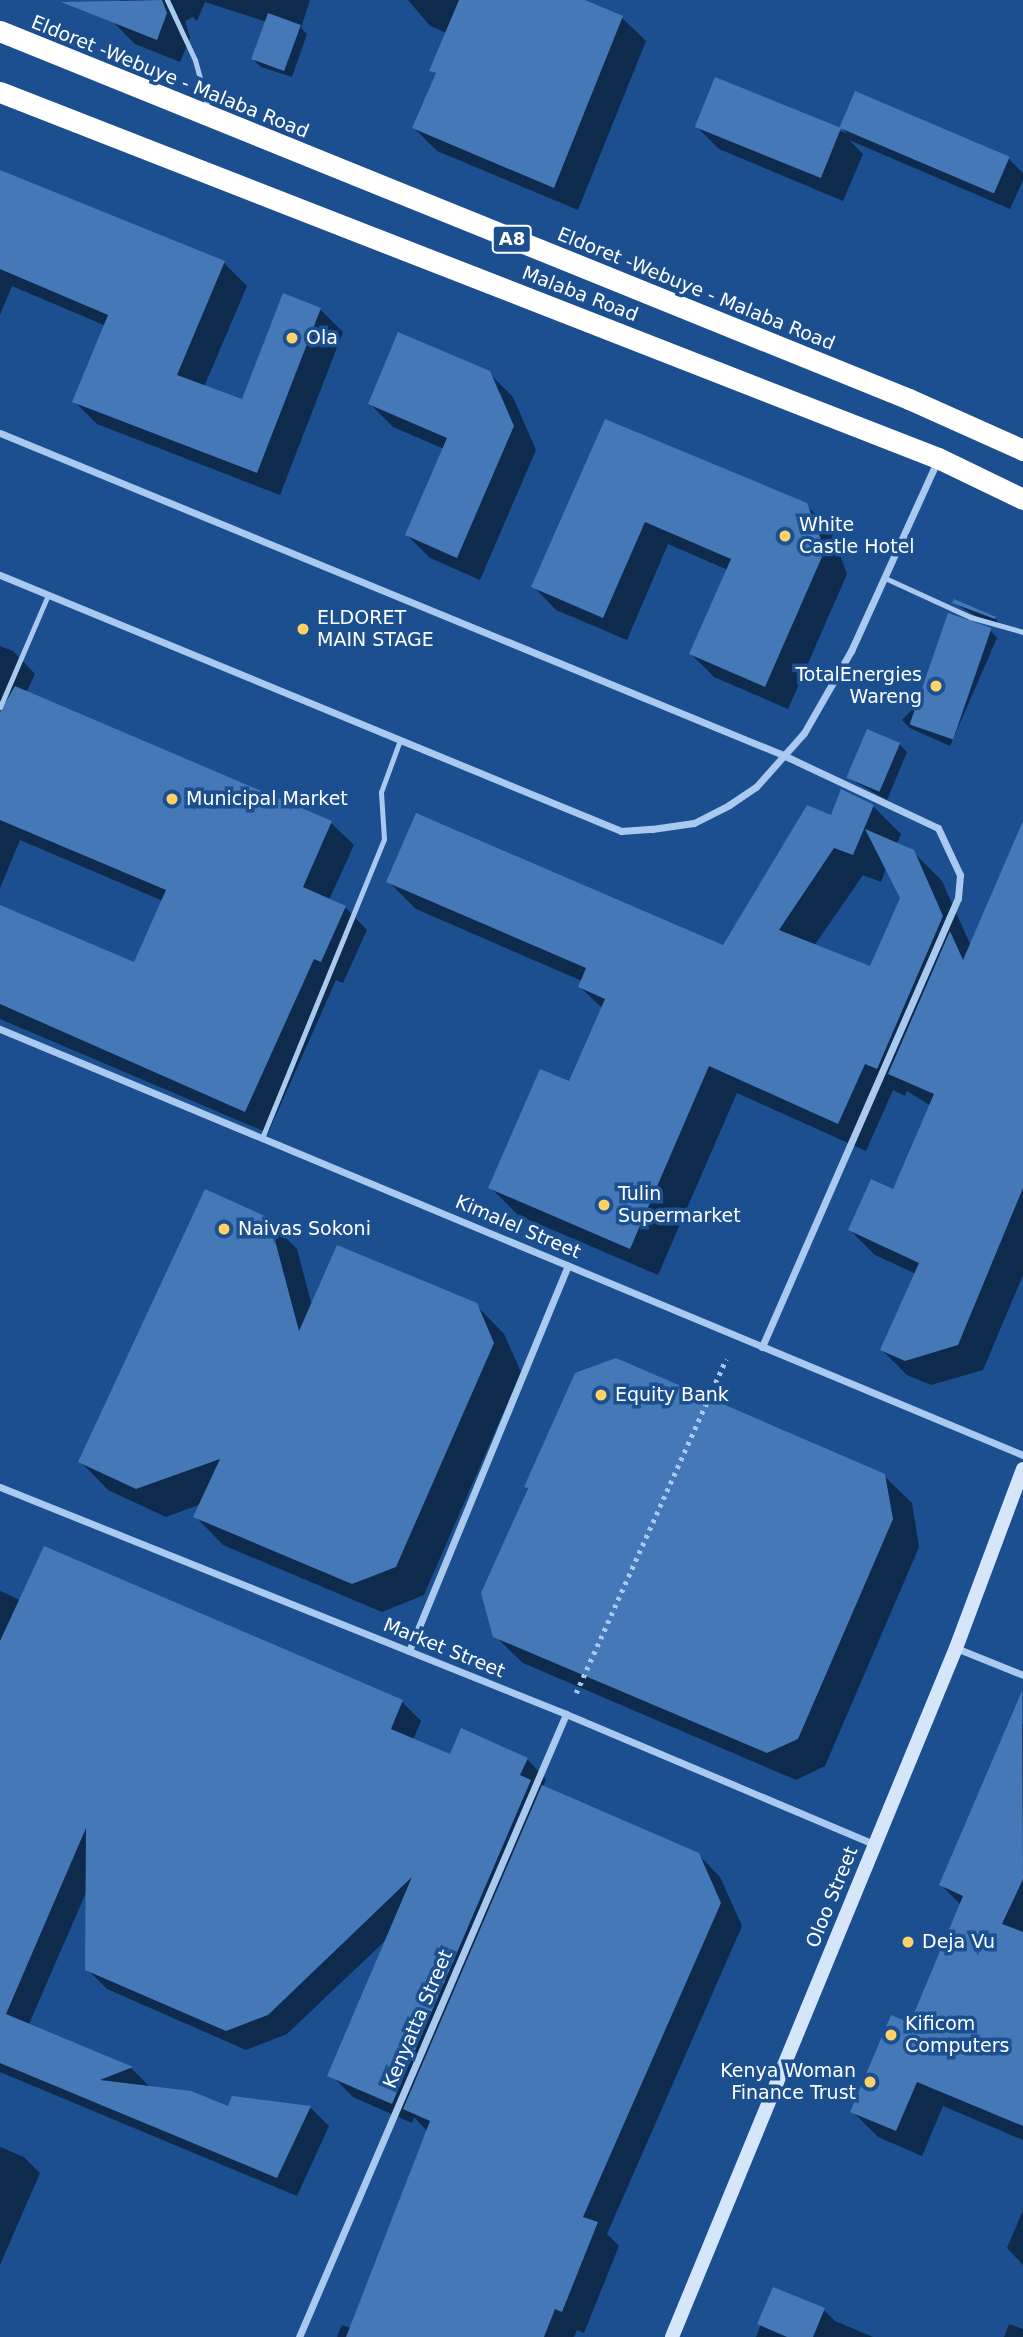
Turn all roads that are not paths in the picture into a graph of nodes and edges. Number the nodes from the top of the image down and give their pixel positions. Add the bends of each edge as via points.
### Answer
1 (167, 0) edge
2 (0, 31) edge
3 (0, 92) edge
4 (211, 119) junction
5 (0, 433) edge
6 (1023, 450) edge
7 (938, 458) junction
8 (1023, 499) edge
9 (0, 575) edge
10 (885, 578) junction
11 (48, 595) junction
12 (1023, 632) edge
13 (0, 707) edge
14 (400, 740) junction
15 (783, 755) junction
16 (0, 1029) edge
17 (262, 1138) junction
18 (568, 1265) junction
19 (762, 1346) junction
20 (1023, 1455) edge
21 (1023, 1469) edge
22 (0, 1487) edge
23 (956, 1648) junction
24 (409, 1651) junction
25 (1023, 1675) edge
26 (566, 1714) junction
27 (874, 1844) junction
28 (299, 2337) edge
29 (672, 2337) edge

1 - 4 lane via 195,60
2 - 4 highway, Eldoret -Webuye - Malaba Road / A8
3 - 7 highway, Malaba Road / A8
4 - 6 highway, Eldoret -Webuye - Malaba Road / A8 via 909,399
5 - 15 street
7 - 8 highway, Malaba Road / A8
7 - 10 street
9 - 11 street
10 - 12 lane via 970,617
10 - 15 street via 804,733
11 - 13 lane
11 - 14 street
14 - 15 street via 621,831 694,824 756,787
14 - 17 lane via 381,792 384,839
15 - 19 street via 938,828 960,875 952,911
16 - 17 street, Kimalel Street
17 - 18 street, Kimalel Street
18 - 19 street, Kimalel Street
18 - 24 street
19 - 20 street, Kimalel Street
21 - 23 street, Oloo Street
22 - 24 street, Market Street
23 - 25 street
23 - 27 street, Oloo Street
24 - 26 street, Market Street
26 - 27 street, Market Street
26 - 28 street, Kenyatta Street
27 - 29 street, Oloo Street via 738,2186

